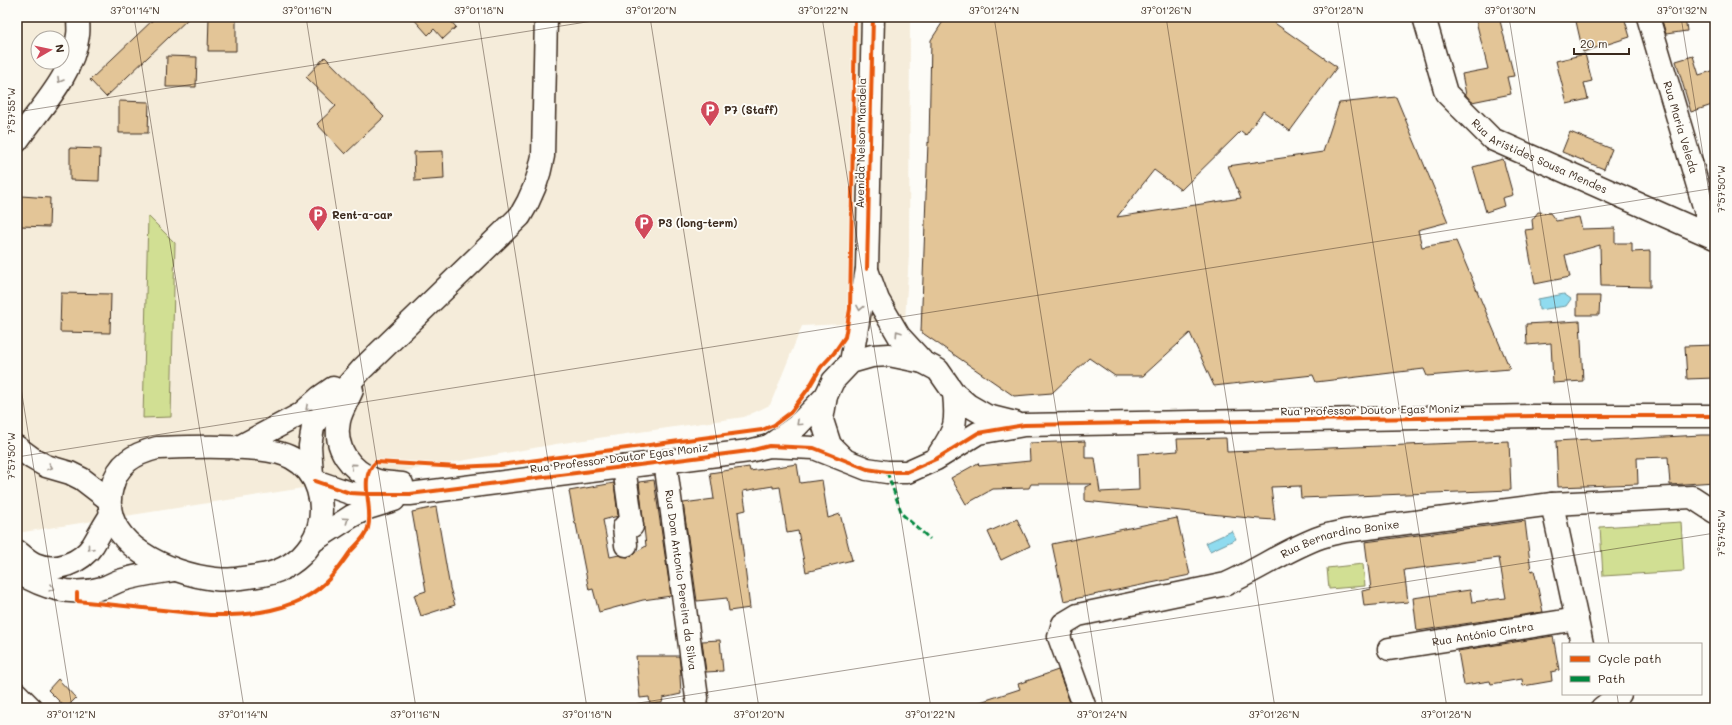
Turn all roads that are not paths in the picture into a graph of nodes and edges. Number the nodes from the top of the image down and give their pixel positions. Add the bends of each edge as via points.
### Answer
1 (78, 17) edge
2 (546, 17) edge
3 (872, 17) edge
4 (1424, 17) edge
5 (1648, 17) edge
6 (17, 141) edge
7 (1714, 238) edge
8 (867, 269) junction
9 (851, 362) junction
10 (923, 362) junction
11 (362, 369) junction
12 (954, 393) junction
13 (826, 396) junction
14 (1715, 416) edge
15 (1024, 425) junction
16 (769, 446) junction
17 (17, 447) edge
18 (237, 448) junction
19 (844, 459) junction
20 (936, 459) junction
21 (665, 461) junction
22 (624, 467) junction
23 (313, 478) junction
24 (443, 490) junction
25 (410, 494) junction
26 (1552, 504) junction
27 (110, 507) junction
28 (1715, 512) edge
29 (313, 541) junction
30 (626, 545) dead end
31 (17, 551) edge
32 (174, 570) junction
33 (17, 572) edge
34 (1577, 619) junction
35 (1582, 643) edge
36 (1389, 649) dead end
37 (17, 694) edge
38 (1592, 695) edge
39 (1619, 695) edge
40 (697, 698) dead end
41 (31, 708) edge
42 (1085, 708) edge
43 (1595, 708) edge
44 (1602, 708) edge

1 -> 6 street via 78,36 71,59 59,82
2 - 11 street via 543,156 540,177 531,198 520,216
3 - 8 street, Avenida Nelson Mandela
4 - 7 street, Rua Aristides Sousa Mendes via 1446,92 1492,139
5 - 7 street, Rua Maria Veleda
8 -> 9 street
10 -> 8 street via 899,336 878,300
9 - 10 street via 872,356 889,355
9 - 13 street via 833,381
10 - 12 street via 938,370
11 -> 18 street via 320,397 301,414
11 - 23 street via 313,427 310,446
24 -> 11 street via 375,480 350,464 342,452 338,438 339,421
12 - 15 street via 987,416
12 - 20 street via 956,417 953,431
13 -> 16 street via 797,426
13 - 19 street via 822,420 830,445
14 - 15 street, Rua Professor Doutor Egas Moniz via 1533,416
15 - 20 street via 978,433
16 - 19 street via 814,448
16 - 21 street, Rua Professor Doutor Egas Moniz
17 -> 27 street via 46,466 82,479
18 - 23 street via 274,451 292,458
18 - 27 street via 157,448 140,452 123,464 114,480
19 - 20 street via 867,469 887,472 907,472
21 - 22 street, Rua Professor Doutor Egas Moniz
21 - 40 street, Rua Dom Antonio Pereira da Silva
22 - 24 street, Rua Professor Doutor Egas Moniz
22 - 30 street via 632,526 624,528
23 - 25 street via 350,493
23 - 29 street via 321,503 320,524
24 - 25 street, Rua Professor Doutor Egas Moniz
29 -> 25 street via 368,508
26 - 28 street, Rua Bernardino Bonixe via 1692,498
26 - 34 street
26 - 42 street, Rua Bernardino Bonixe via 1345,531 1321,537 1292,549 1226,584 1078,615 1063,624 1059,637
27 -> 31 street via 93,545 72,563 58,567 44,566 35,564
27 - 32 street via 117,530 126,540 144,554
29 - 32 street via 305,553 288,565 266,574 216,579
33 -> 32 street via 56,590 77,593 103,588 139,576
34 - 35 street
34 - 36 street, Rua António Cintra
37 - 41 street
38 - 43 street
39 - 44 street

